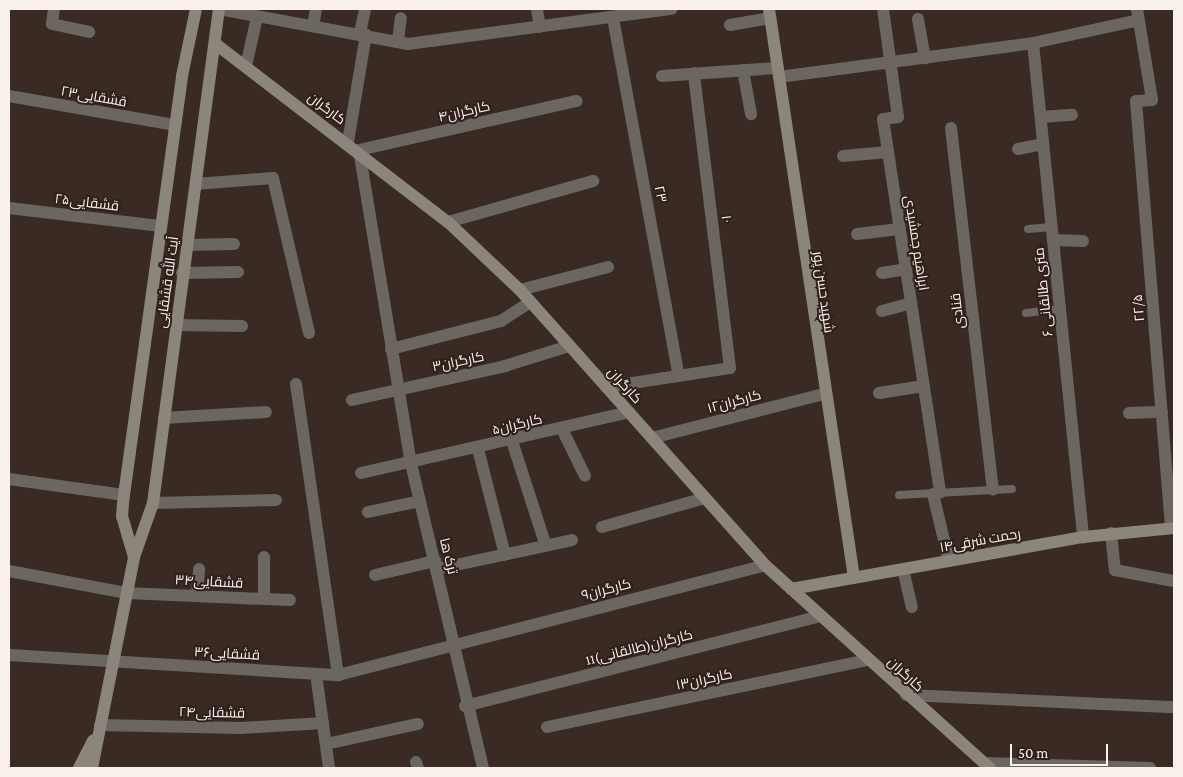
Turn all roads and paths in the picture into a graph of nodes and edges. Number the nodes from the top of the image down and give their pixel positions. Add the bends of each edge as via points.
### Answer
1 (54, 9) edge
2 (219, 9) edge
3 (316, 9) edge
4 (365, 9) edge
5 (537, 9) edge
6 (672, 9) edge
7 (883, 9) edge
8 (192, 12) edge
9 (770, 13) edge
10 (1138, 14) edge
11 (266, 15) edge
12 (401, 18) dead end
13 (613, 18) junction
14 (918, 19) dead end
15 (730, 25) dead end
16 (313, 26) junction
17 (540, 27) junction
18 (89, 32) dead end
19 (363, 34) junction
20 (398, 42) junction
21 (1033, 43) junction
22 (217, 45) junction
23 (925, 58) junction
24 (890, 62) junction
25 (246, 66) junction
26 (743, 70) junction
27 (778, 72) junction
28 (694, 74) junction
29 (662, 76) dead end
30 (9, 96) edge
31 (576, 101) dead end
32 (751, 114) dead end
33 (1072, 115) dead end
34 (1040, 117) junction
35 (175, 125) junction
36 (950, 128) dead end
37 (348, 142) junction
38 (1043, 144) junction
39 (1018, 149) dead end
40 (359, 150) junction
41 (888, 152) junction
42 (844, 156) dead end
43 (593, 181) dead end
44 (196, 184) junction
45 (9, 208) edge
46 (448, 222) junction
47 (161, 226) junction
48 (900, 229) junction
49 (1028, 229) dead end
50 (857, 234) dead end
51 (1052, 234) junction
52 (1083, 241) dead end
53 (234, 244) dead end
54 (187, 245) junction
55 (608, 267) dead end
56 (906, 269) junction
57 (238, 272) dead end
58 (182, 273) junction
59 (882, 273) dead end
60 (520, 290) junction
61 (530, 302) junction
62 (911, 303) junction
63 (1060, 309) junction
64 (882, 312) dead end
65 (1026, 313) dead end
66 (176, 325) junction
67 (242, 326) dead end
68 (310, 333) dead end
69 (569, 346) junction
70 (391, 349) junction
71 (679, 376) junction
72 (296, 384) dead end
73 (923, 386) junction
74 (606, 387) junction
75 (396, 390) junction
76 (879, 393) dead end
77 (824, 394) junction
78 (352, 400) dead end
79 (266, 412) dead end
80 (629, 412) junction
81 (1162, 412) junction
82 (1129, 413) dead end
83 (164, 418) junction
84 (562, 429) junction
85 (652, 438) junction
86 (512, 441) junction
87 (478, 449) junction
88 (1170, 462) edge
89 (411, 464) junction
90 (362, 473) dead end
91 (585, 476) dead end
92 (9, 479) edge
93 (1012, 489) dead end
94 (993, 490) junction
95 (936, 493) junction
96 (124, 496) junction
97 (899, 496) dead end
98 (705, 498) junction
99 (276, 500) dead end
100 (420, 501) junction
101 (153, 503) junction
102 (368, 512) dead end
103 (602, 527) dead end
104 (1173, 528) edge
105 (1111, 533) junction
106 (1083, 537) junction
107 (572, 540) dead end
108 (546, 546) junction
109 (505, 555) junction
110 (134, 557) junction
111 (264, 557) dead end
112 (949, 561) junction
113 (436, 565) junction
114 (765, 565) junction
115 (199, 568) dead end
116 (903, 569) junction
117 (9, 571) edge
118 (375, 574) dead end
119 (854, 578) junction
120 (1174, 581) edge
121 (791, 589) junction
122 (127, 593) junction
123 (197, 594) junction
124 (264, 598) junction
125 (290, 600) dead end
126 (912, 607) dead end
127 (820, 616) junction
128 (454, 642) junction
129 (9, 655) edge
130 (868, 660) junction
131 (113, 661) junction
132 (316, 674) junction
133 (338, 675) junction
134 (906, 695) junction
135 (465, 706) junction
136 (1174, 707) edge
137 (323, 723) junction
138 (418, 724) dead end
139 (100, 725) junction
140 (547, 728) dead end
141 (326, 744) junction
142 (987, 766) edge
143 (79, 768) edge
144 (92, 768) edge
145 (329, 768) edge
146 (483, 768) edge
147 (1150, 768) edge

1 - 18 street via 52,24
2 - 11 street
2 - 22 street, آیت الله قشقایی
3 - 16 street
4 - 19 street
5 - 17 street
6 - 13 street
7 - 24 street, ابراهیم جمشیدی
8 - 35 street, آیت الله قشقایی
9 - 15 street
9 - 27 street, شهید حسن پور
10 - 21 street
10 - 81 street, ۲۲/۵ via 1152,100 1136,101
11 - 16 street
11 - 25 street
12 - 20 street
13 - 17 street
13 - 71 street, ۲۳
14 - 23 street
16 - 19 street
17 - 20 street
19 - 20 street
19 - 37 street
21 - 23 street
21 - 34 street, ۶ متری طالقانی
22 - 25 street, کارگران
22 - 44 street, آیت الله قشقایی
23 - 24 street
24 - 27 street
24 - 41 street, ابراهیم جمشیدی via 898,117 883,119
25 - 37 street, کارگران
26 - 27 street
26 - 28 street
26 - 32 street
27 - 77 street, شهید حسن پور
28 - 29 street
28 - 71 street, ۱۰ via 730,368
30 - 35 street, قشقایی۲۳
31 - 40 street, کارگران۴
33 - 34 street
34 - 38 street, ۶ متری طالقانی
35 - 47 street, آیت الله قشقایی
36 - 94 street, قنادی
37 - 40 street, کارگران
38 - 39 street
38 - 51 street, ۶ متری طالقانی
40 - 46 street, کارگران
40 - 70 street, ترک ها
41 - 42 street
41 - 48 street, ابراهیم جمشیدی
43 - 46 street
44 - 54 street, آیت الله قشقایی
44 - 68 street via 273,178
45 - 47 street, قشقایی۲۵
46 - 60 street, کارگران
47 - 96 street, آیت الله قشقایی
48 - 50 street
48 - 56 street, ابراهیم جمشیدی
49 - 51 lane
51 - 52 street
51 - 63 street, ۶ متری طالقانی
53 - 54 street
54 - 58 street, آیت الله قشقایی
55 - 60 street
56 - 59 street
56 - 62 street, ابراهیم جمشیدی
57 - 58 street
58 - 66 street, آیت الله قشقایی
60 - 61 street, کارگران
61 - 69 street, کارگران
61 - 70 street via 501,321
62 - 64 street
62 - 73 street, ابراهیم جمشیدی
63 - 65 lane
63 - 106 street, ۶ متری طالقانی
66 - 67 street
66 - 83 street, آیت الله قشقایی
69 - 74 street, کارگران
69 - 75 street, کارگران۳ via 505,366
70 - 75 street, ترک ها
71 - 74 street
72 - 133 street
73 - 76 street
73 - 95 street, ابراهیم جمشیدی
74 - 80 street, کارگران
75 - 78 street, کارگران۳
75 - 89 street, ترک ها
77 - 85 street, ۱۲کارگران
77 - 119 street, شهید حسن پور
79 - 83 street
80 - 84 street, کارگران۵
80 - 85 street, کارگران
81 - 82 street
81 - 88 street, ۲۲/۵
83 - 101 street, آیت الله قشقایی
84 - 86 street, کارگران۵
84 - 91 street
85 - 98 street, کارگران
86 - 87 street, کارگران۵
86 - 108 street
87 - 89 street, کارگران۵
87 - 109 street
88 - 104 street, ۲۲/۵
89 - 90 street, کارگران۵
89 - 100 street, ترک ها
92 - 96 street
93 - 94 lane
94 - 95 lane
95 - 97 lane
95 - 112 street, ابراهیم جمشیدی
96 - 110 street, آیت الله قشقایی via 122,516
98 - 103 street
98 - 114 street, کارگران
99 - 101 street
100 - 102 street
100 - 113 street, ترک ها
101 - 110 street, آیت الله قشقایی
104 - 105 street, ۱۴رحمت شرقی
105 - 106 street, ۱۴رحمت شرقی
105 - 120 street via 1114,570
106 - 112 street, ۱۴رحمت شرقی
107 - 108 street
108 - 109 street
109 - 113 street
110 - 122 street, آیت الله قشقایی
111 - 124 street
112 - 116 street, ۱۴رحمت شرقی
113 - 118 street
113 - 128 street, ترک ها
114 - 121 street, کارگران
114 - 128 street, کارگران۹
115 - 123 street
116 - 119 street, ۱۴رحمت شرقی
116 - 126 street
117 - 122 street, قشقایی۳۴
119 - 121 street, ۱۴رحمت شرقی
121 - 127 street, کارگران
122 - 123 street, قشقایی۳۴
122 - 131 street, آیت الله قشقایی
123 - 124 street, قشقایی۳۴
124 - 125 street, قشقایی۳۴
127 - 130 street, کارگران
127 - 135 street, 11کارگران(طالقانی)
128 - 133 street, کارگران۹
128 - 135 street, ترک ها
129 - 131 street, قشقایی۳۶
130 - 134 street, کارگران
130 - 140 street, کارگران۱۳
131 - 132 street, قشقایی۳۶
131 - 139 street, آیت الله قشقایی
132 - 133 street, قشقایی۳۶
132 - 137 street
134 - 136 street
134 - 142 street, کارگران
135 - 146 street, ترک ها
137 - 139 street, قشقایی۲۴ via 242,728
137 - 141 street
138 - 141 street
139 - 143 street
139 - 144 street
141 - 145 street
142 - 147 street

